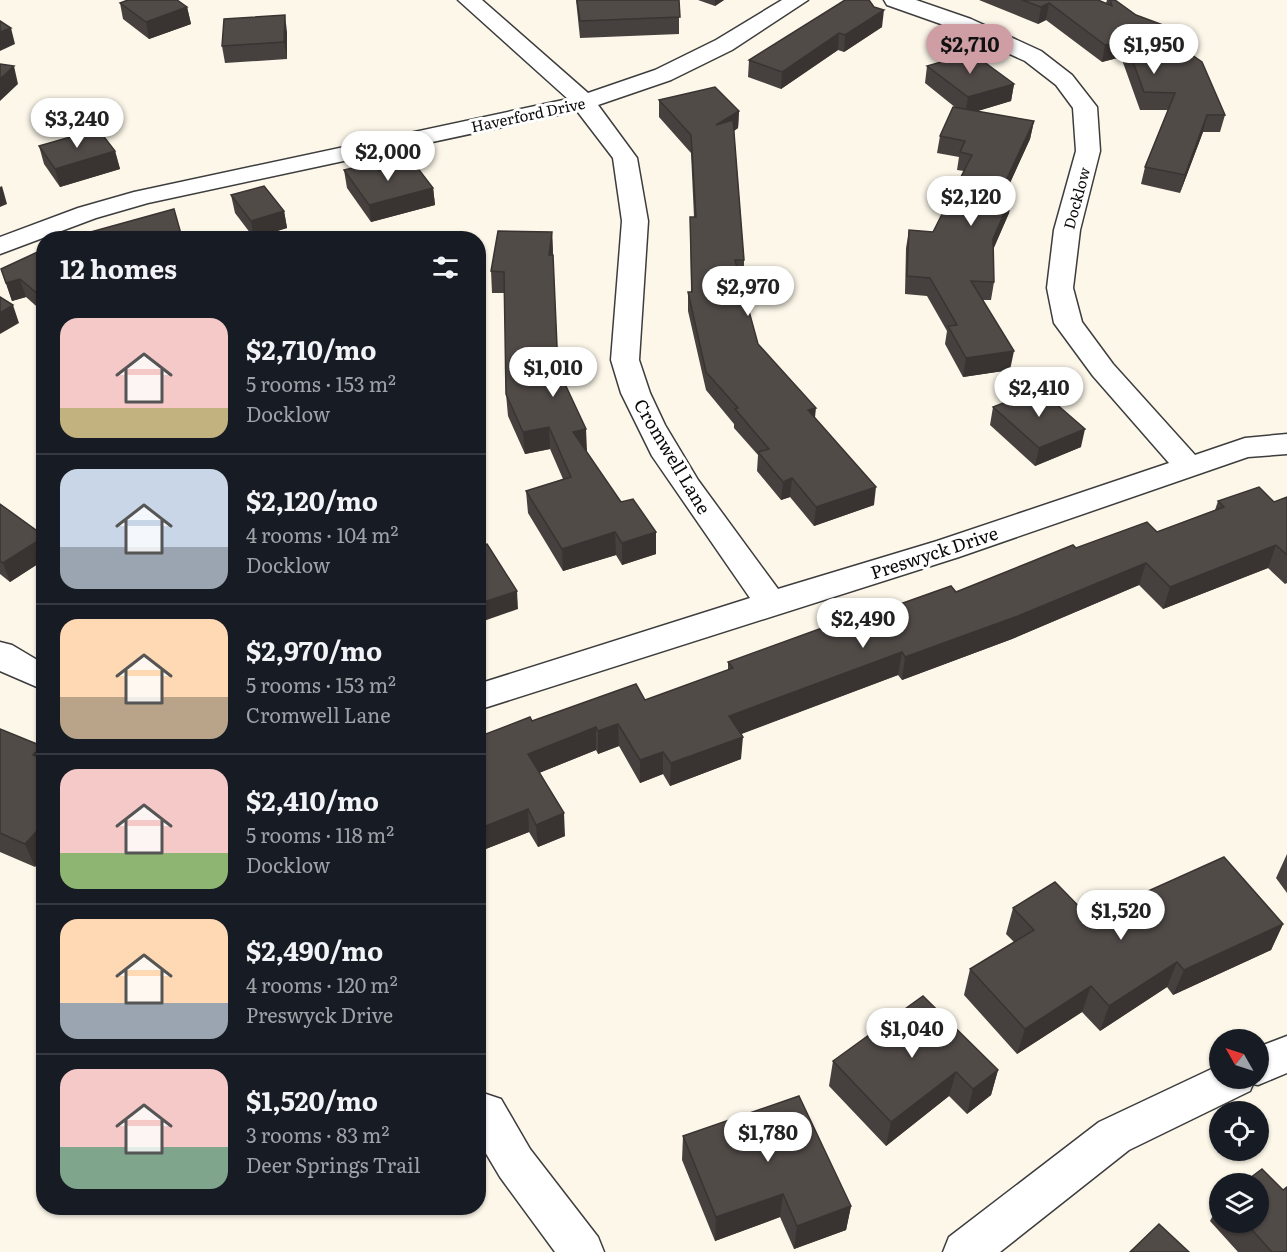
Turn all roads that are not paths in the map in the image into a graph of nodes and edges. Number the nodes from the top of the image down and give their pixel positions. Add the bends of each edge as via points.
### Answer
1 (469, 0) edge
2 (796, 0) edge
3 (895, 0) edge
4 (585, 102) junction
5 (40, 231) edge
6 (36, 232) edge
7 (0, 246) edge
8 (1287, 444) edge
9 (1190, 467) junction
10 (771, 603) junction
11 (0, 654) edge
12 (36, 674) edge
13 (486, 694) edge
14 (1287, 1054) edge
15 (1269, 1062) edge
16 (1212, 1089) edge
17 (486, 1113) dead end
18 (582, 1252) edge
19 (966, 1252) edge

1 - 4 street, Cromwell Lane
2 - 4 street, Haverford Drive via 724,45 663,75
3 - 9 street, Docklow via 963,24 1032,56 1064,80 1085,107 1088,151 1067,230 1060,288 1068,322 1103,370
4 - 5 street, Haverford Drive via 143,197
4 - 10 street, Cromwell Lane via 619,146 629,170 635,221 625,360 638,402 682,477
6 - 7 street, Haverford Drive
8 - 9 street, Preswyck Drive via 1245,448
9 - 10 street, Preswyck Drive via 948,549
10 - 13 street, Preswyck Drive
11 - 12 street
14 - 15 street
16 - 19 street via 1114,1136
17 - 18 street via 516,1163

